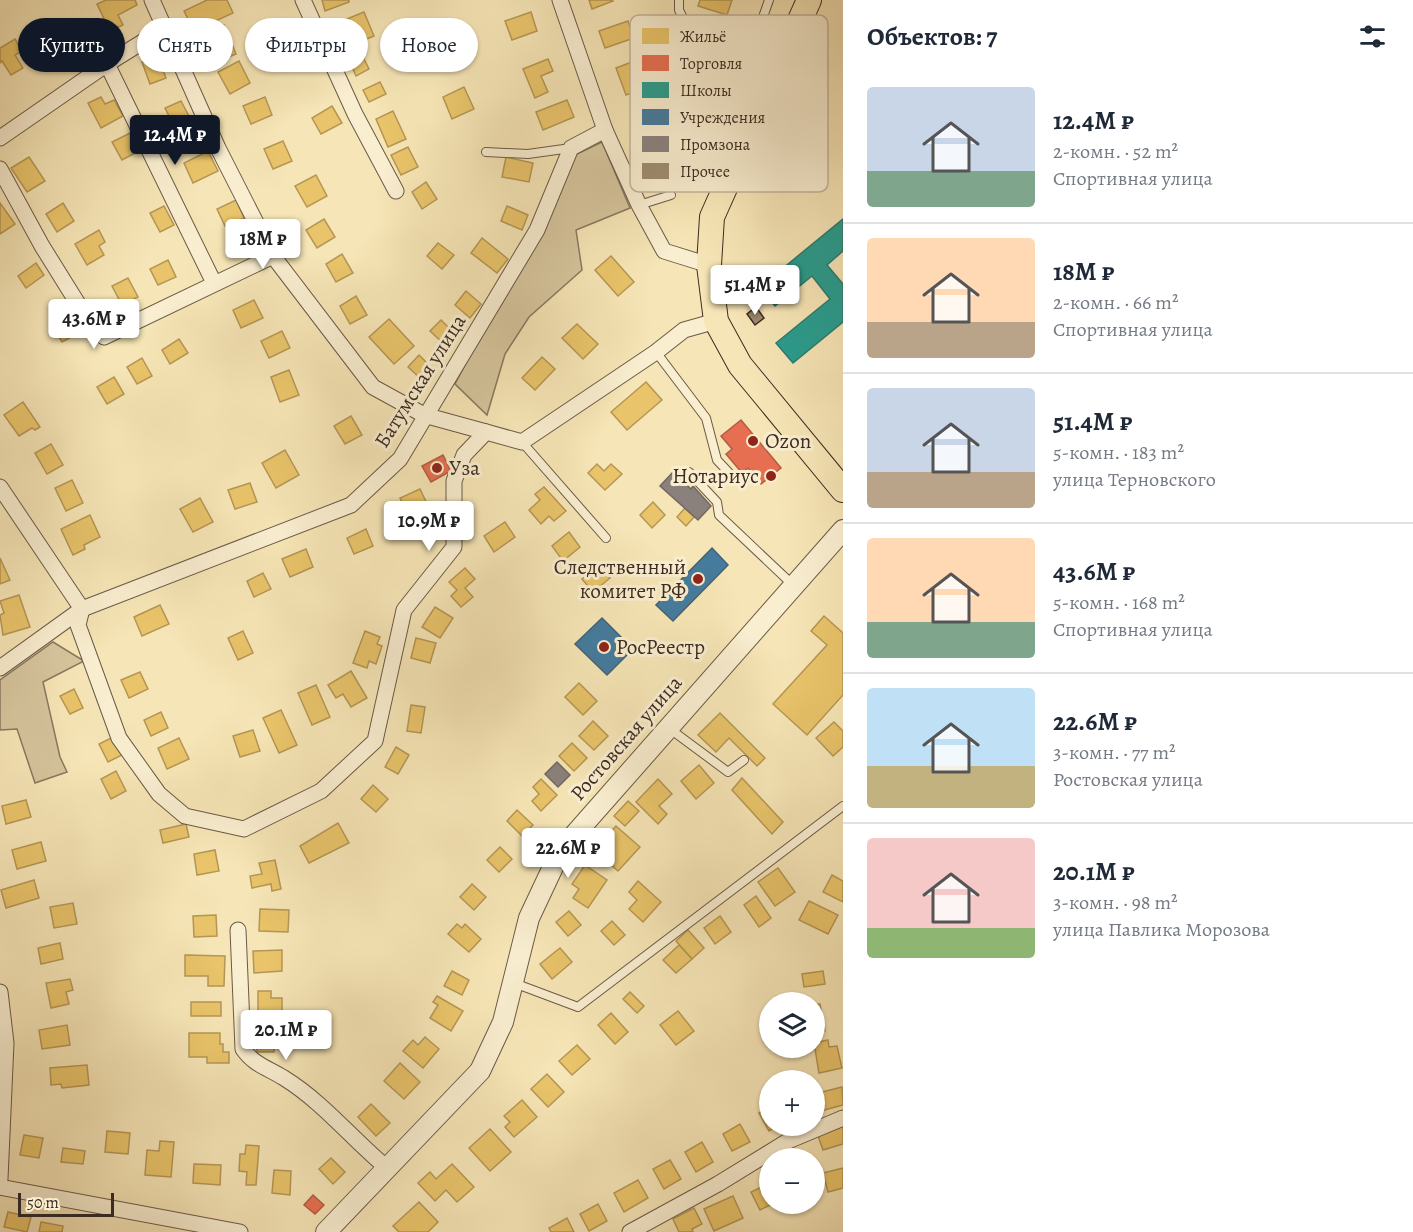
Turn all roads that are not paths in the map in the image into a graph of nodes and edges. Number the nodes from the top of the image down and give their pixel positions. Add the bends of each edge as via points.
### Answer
1 (152, 0) edge
2 (303, 0) edge
3 (560, 0) edge
4 (679, 0) edge
5 (769, 0) edge
6 (809, 0) edge
7 (682, 15) edge
8 (764, 15) edge
9 (802, 15) edge
10 (160, 18) edge
11 (95, 72) edge
12 (111, 72) edge
13 (184, 72) edge
14 (605, 130) junction
15 (0, 138) edge
16 (571, 148) junction
17 (486, 152) dead end
18 (0, 169) edge
19 (630, 184) edge
20 (396, 191) dead end
21 (633, 192) edge
22 (723, 192) edge
23 (671, 195) dead end
24 (639, 204) junction
25 (273, 256) junction
26 (709, 265) junction
27 (214, 283) junction
28 (716, 321) junction
29 (656, 352) junction
30 (424, 416) junction
31 (486, 432) junction
32 (522, 442) junction
33 (689, 472) dead end
34 (733, 477) dead end
35 (0, 487) edge
36 (843, 490) edge
37 (843, 530) edge
38 (606, 538) dead end
39 (793, 585) junction
40 (82, 609) junction
41 (0, 668) edge
42 (667, 727) junction
43 (744, 760) dead end
44 (843, 806) edge
45 (238, 930) dead end
46 (513, 982) junction
47 (0, 992) edge
48 (843, 1118) edge
49 (387, 1168) junction
50 (0, 1179) edge
51 (0, 1187) edge
52 (240, 1232) edge
53 (326, 1232) edge
54 (630, 1232) edge

1 - 10 street
2 - 20 street via 355,114
3 - 14 street
4 - 7 lane
5 - 8 lane
6 - 9 main road
11 - 15 street
12 - 27 street
13 - 25 street
14 - 16 street
14 - 19 street
16 - 17 lane via 528,154
16 - 30 street, Батумская улица via 537,230
18 - 27 street via 81,310 104,337
21 - 24 street
22 - 26 main road via 712,217
23 - 24 lane
24 - 26 street via 664,251
25 - 27 street
25 - 30 street via 373,387
26 - 28 main road
28 - 29 street via 684,330
28 - 36 main road via 740,365
29 - 32 street
29 - 34 lane via 706,418 717,460
30 - 31 street
30 - 40 street, Батумская улица via 400,459 351,505
31 - 32 street
31 - 40 street via 464,455 454,481 453,547 404,610 375,741 321,791 244,829 185,816 159,794 119,738 78,626
32 - 38 lane
33 - 39 lane via 717,502 719,515
35 - 40 street
37 - 39 street, Ростовская улица
39 - 42 street, Ростовская улица
40 - 41 street, Батумская улица
42 - 43 lane via 728,772
42 - 46 street, Ростовская улица via 561,850 529,918
44 - 46 lane via 578,1007
45 - 49 street via 243,1049 251,1062 283,1077 320,1103
46 - 49 street, Ростовская улица via 502,1022 480,1071
47 - 50 street via 6,1043
48 - 54 street via 788,1142
49 - 53 street, Ростовская улица
51 - 52 street

